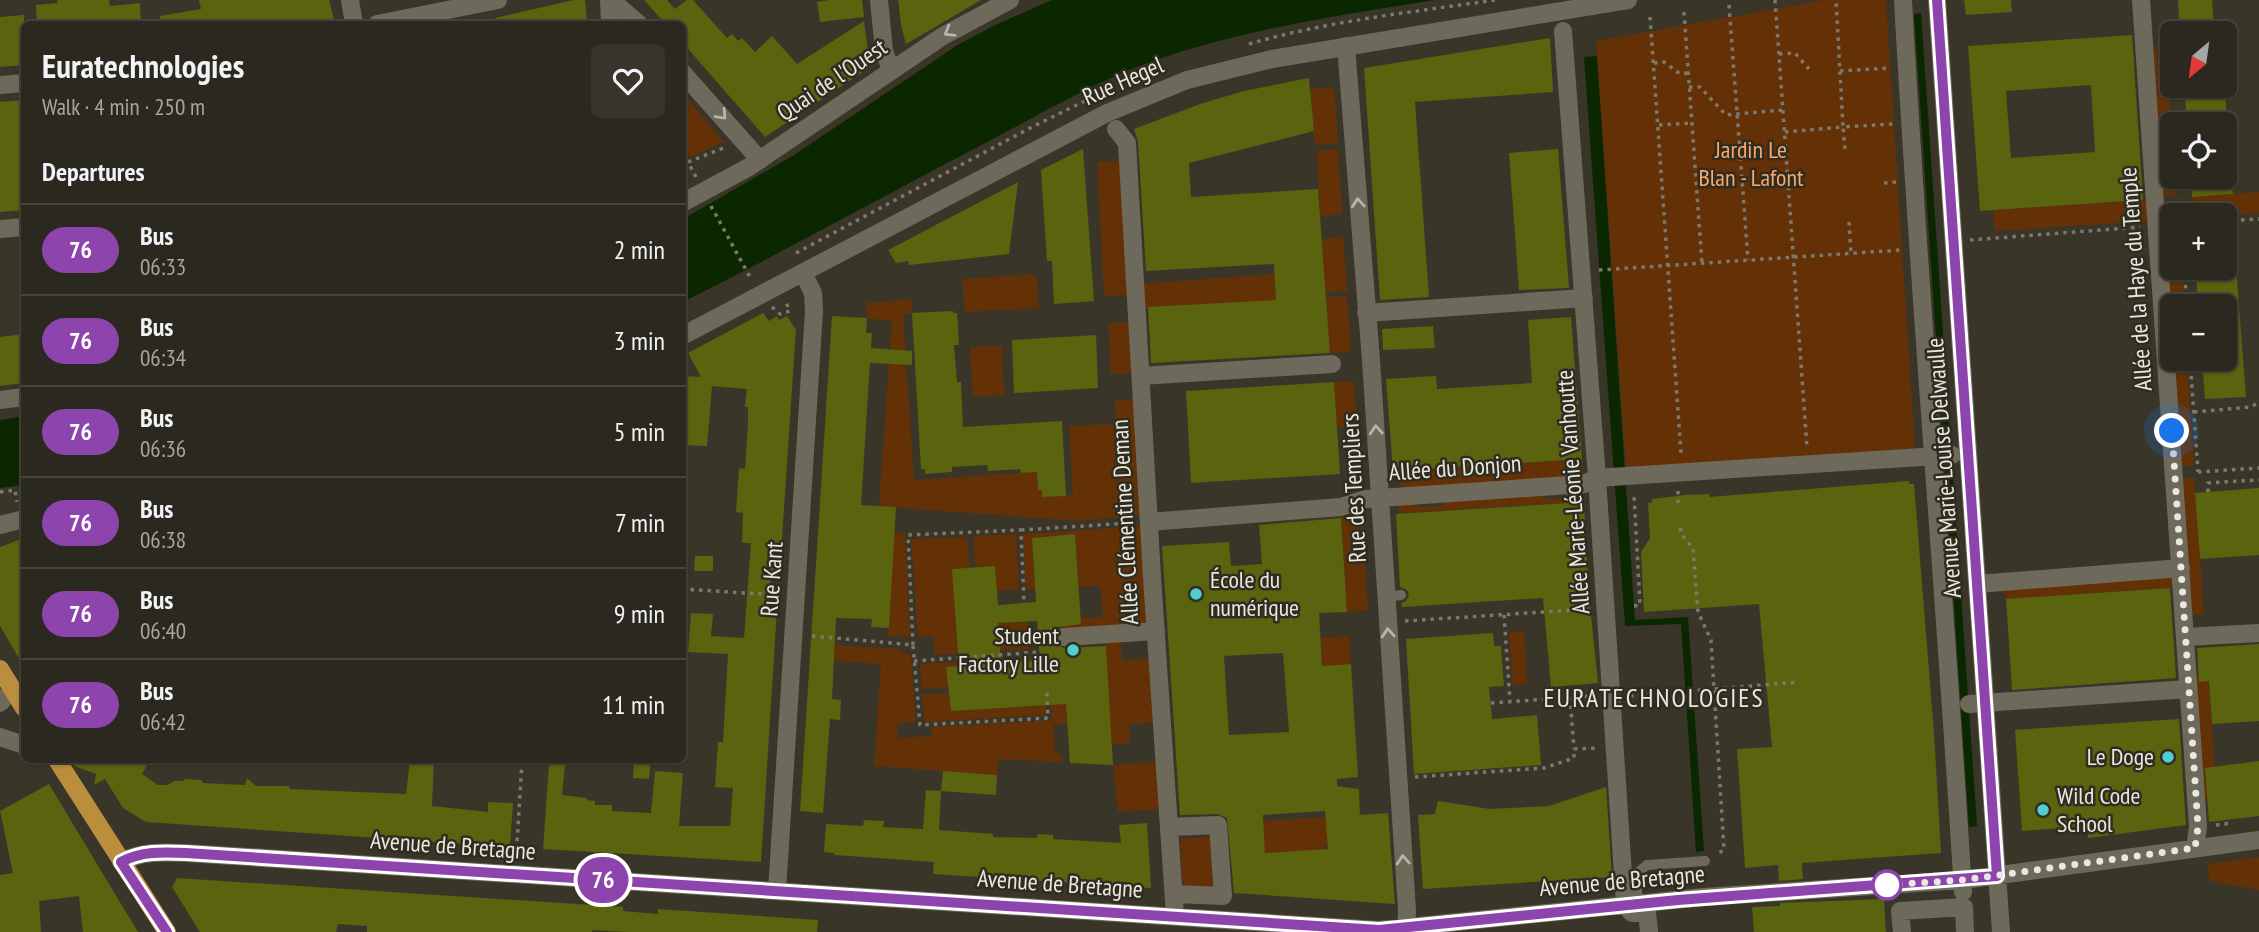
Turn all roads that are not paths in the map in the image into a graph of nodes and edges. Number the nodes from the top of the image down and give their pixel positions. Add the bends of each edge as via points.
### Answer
1 (350, 0) edge
2 (498, 0) edge
3 (610, 0) edge
4 (879, 0) edge
5 (1010, 0) edge
6 (1628, 0) edge
7 (1902, 0) edge
8 (1937, 0) edge
9 (2141, 0) edge
10 (354, 21) edge
11 (392, 21) edge
12 (610, 21) edge
13 (635, 21) edge
14 (1563, 31) dead end
15 (1346, 46) junction
16 (891, 70) junction
17 (686, 77) edge
18 (21, 83) edge
19 (0, 85) edge
20 (1116, 129) dead end
21 (760, 160) junction
22 (686, 201) edge
23 (21, 227) edge
24 (0, 229) edge
25 (803, 273) junction
26 (1584, 298) junction
27 (1366, 313) junction
28 (686, 334) edge
29 (1332, 364) dead end
30 (1141, 376) junction
31 (21, 397) edge
32 (0, 400) edge
33 (1943, 456) junction
34 (1618, 477) junction
35 (1380, 498) junction
36 (21, 510) edge
37 (1149, 522) junction
38 (0, 525) edge
39 (2181, 568) junction
40 (1977, 584) junction
41 (1156, 631) junction
42 (2259, 633) edge
43 (1064, 637) dead end
44 (2185, 638) junction
45 (0, 669) edge
46 (13, 689) junction
47 (2188, 689) junction
48 (0, 702) edge
49 (21, 703) edge
50 (1977, 704) junction
51 (0, 737) edge
52 (21, 744) edge
53 (58, 763) edge
54 (1171, 827) junction
55 (2259, 840) edge
56 (2195, 848) junction
57 (1700, 861) road end
58 (121, 862) junction
59 (1997, 876) junction
60 (1963, 886) junction
61 (777, 891) junction
62 (1174, 894) junction
63 (1631, 904) junction
64 (1175, 916) junction
65 (1406, 930) edge
66 (167, 932) edge
67 (1649, 932) edge
68 (1902, 932) edge
69 (1965, 932) edge
70 (2001, 932) edge

1 - 10 street
2 - 11 street
3 - 12 street
3 - 13 street
4 - 16 street via 884,51
5 -> 16 street, Quai de l'Ouest via 963,23
6 - 15 street, Rue Hegel
7 - 33 street, Avenue Marie-Louise Delwaulle via 1920,249
8 - 40 street, Avenue Marie-Louise Delwaulle
9 - 39 street, Allée de la Haye du Temple
14 - 26 street, Allée Marie-Léonie Vanhoutte
15 - 25 street, Rue Hegel via 1221,70 1149,95
27 -> 15 street, Rue des Templiers
16 - 21 street, Quai de l'Ouest
17 -> 21 street
18 - 19 street
20 - 30 street, Allée Clémentine Deman via 1127,143
21 - 22 street, Quai de l'Ouest
23 - 24 street
25 - 28 street, Rue Hegel
25 - 61 street, Rue Kant via 813,293 814,311
26 - 27 street
26 - 34 street, Allée Marie-Léonie Vanhoutte
35 -> 27 street, Rue des Templiers
29 - 30 street
30 - 37 street, Allée Clémentine Deman
31 - 32 street
33 - 34 street, Allée du Donjon
33 - 60 street, Avenue Marie-Louise Delwaulle
34 - 35 street, Allée du Donjon via 1584,484
34 - 63 street, Allée Marie-Léonie Vanhoutte via 1606,608
35 - 37 street, Allée du Donjon via 1341,507
65 -> 35 street, Rue des Templiers via 1387,622 1393,596
36 - 38 street
37 - 41 street, Allée Clémentine Deman
39 - 40 street
39 - 44 street, Allée de la Haye du Temple
40 - 50 street, Avenue Marie-Louise Delwaulle
41 - 43 street
41 - 54 street, Allée Clémentine Deman
42 - 44 street
44 - 47 street, Allée de la Haye du Temple
45 - 46 main road
46 - 48 street
46 - 49 main road
47 - 50 street
47 - 56 street, Allée de la Haye du Temple via 2198,827
50 - 59 street, Avenue Marie-Louise Delwaulle
51 - 52 street
53 - 58 main road
54 - 62 street, Allée Clémentine Deman
54 - 62 street via 1218,825 1223,896
55 - 56 street, Avenue de Bretagne
56 - 59 street, Avenue de Bretagne
57 - 63 lane via 1641,868
58 - 61 street, Avenue de Bretagne via 149,853 186,853
58 - 66 main road
59 - 60 street, Avenue de Bretagne
59 - 70 street, Avenue Marie-Louise Delwaulle
60 - 63 street, Avenue de Bretagne
61 - 64 street, Avenue de Bretagne
62 - 64 street, Allée Clémentine Deman
63 - 65 street, Avenue de Bretagne
63 - 67 street via 1632,913 1647,912
64 - 65 street, Avenue de Bretagne
68 - 69 street via 1900,911 1964,907

